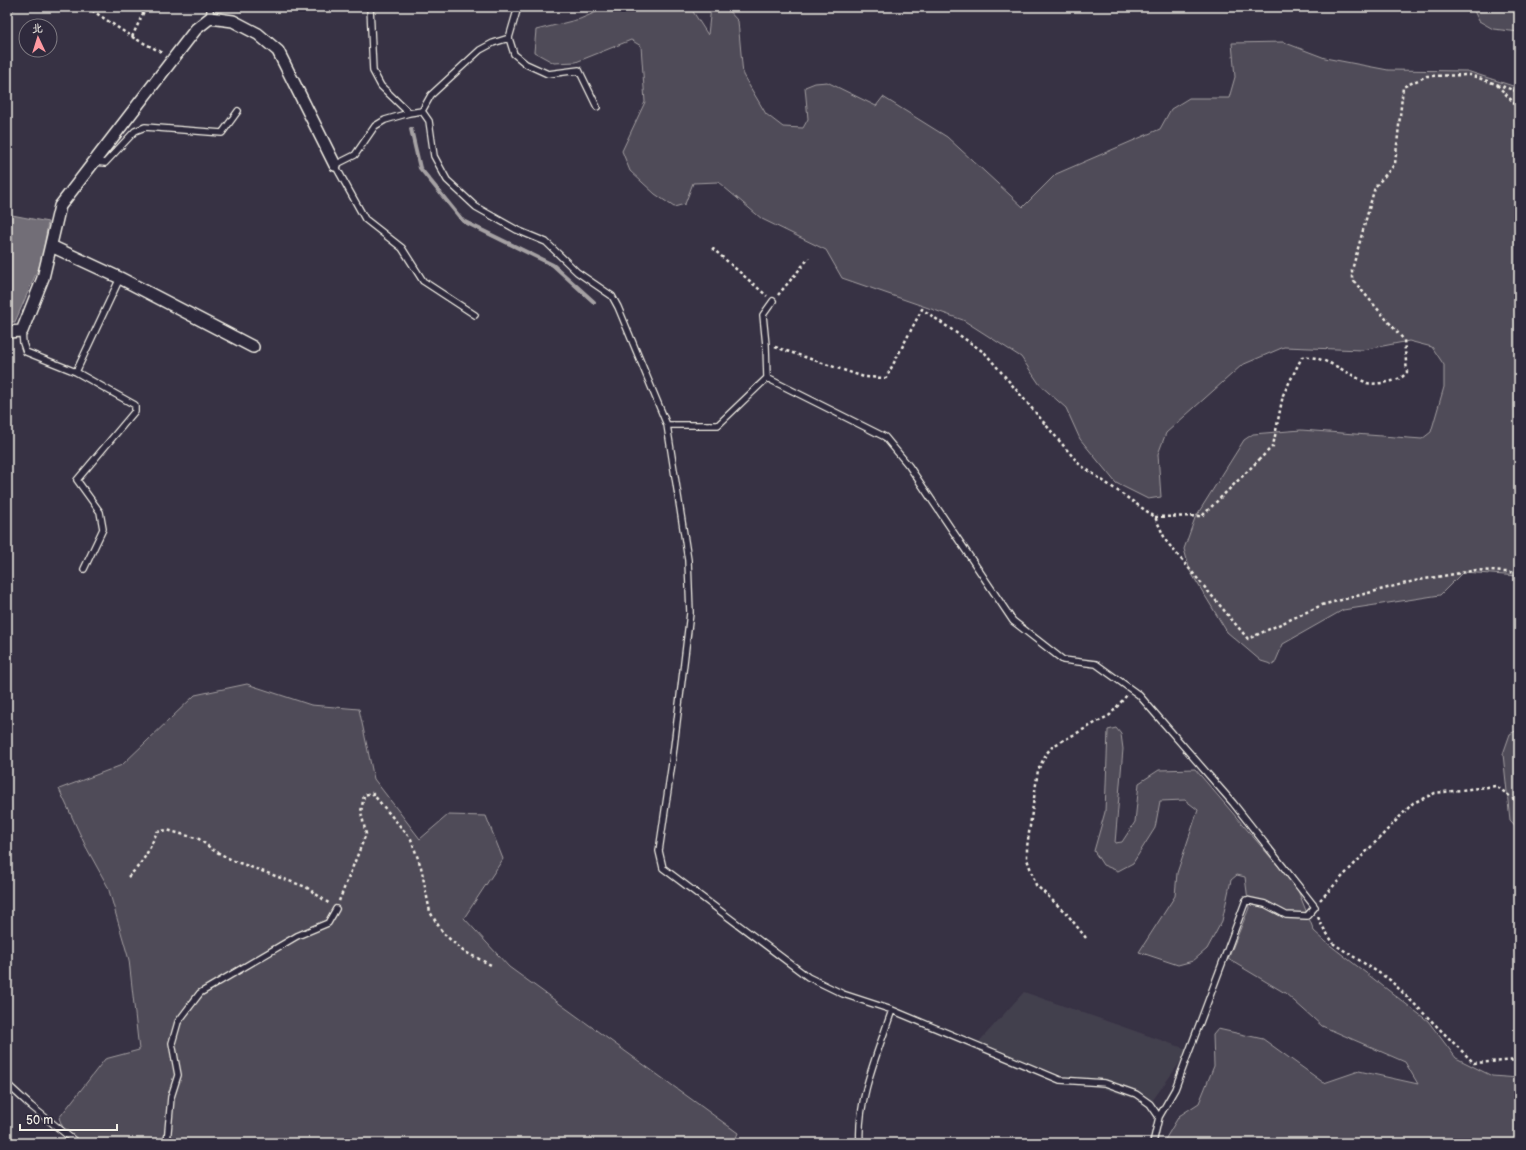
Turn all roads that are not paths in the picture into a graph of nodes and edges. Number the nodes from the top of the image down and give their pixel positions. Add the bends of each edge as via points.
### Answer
1 (370, 7) edge
2 (518, 7) edge
3 (210, 13) edge
4 (509, 38) junction
5 (597, 107) dead end
6 (238, 111) dead end
7 (422, 111) junction
8 (408, 113) junction
9 (95, 162) junction
10 (334, 165) junction
11 (51, 246) junction
12 (120, 278) junction
13 (773, 301) road end
14 (475, 315) dead end
15 (22, 331) junction
16 (7, 332) edge
17 (252, 347) dead end
18 (76, 372) junction
19 (768, 378) junction
20 (667, 425) junction
21 (84, 569) dead end
22 (336, 909) road end
23 (892, 1010) junction
24 (7, 1084) edge
25 (1159, 1117) junction
26 (76, 1143) edge
27 (167, 1143) edge
28 (860, 1143) edge
29 (1153, 1143) edge

1 - 8 lane via 373,71 380,86
2 - 4 lane
3 - 9 street
3 - 10 street via 258,34 278,52
4 - 5 lane via 514,54 526,64 548,74 579,70
4 - 7 lane via 480,50 431,95
6 - 9 lane via 222,133 145,127 135,130 105,163
7 - 8 lane
7 - 20 lane via 429,121 434,156 447,180 476,206 517,230 546,242 577,272 612,296
8 - 10 lane via 375,126 355,154
9 - 11 street via 60,206
10 - 14 lane via 365,219 402,248 423,281
11 - 12 street
11 - 15 street via 43,278
12 - 17 street
12 - 18 lane
13 - 19 lane via 763,315
15 - 16 street
15 - 18 lane via 26,352
18 - 21 lane via 134,405 135,411 77,480 100,512 103,529
19 - 20 lane via 718,425
19 - 25 lane via 884,437 909,466 1013,621 1063,660 1096,664 1139,695 1233,803 1315,907 1307,916 1286,915 1265,904 1246,900 1175,1088
20 - 23 lane via 688,560 690,613 672,763 658,851 663,868 808,977 843,994
22 - 27 lane via 328,923 298,936 200,993 178,1022 172,1044 178,1075 171,1097
23 - 25 lane via 1060,1080 1105,1083 1136,1094 1150,1104
23 - 28 lane via 864,1096
24 - 26 lane
25 - 29 lane

